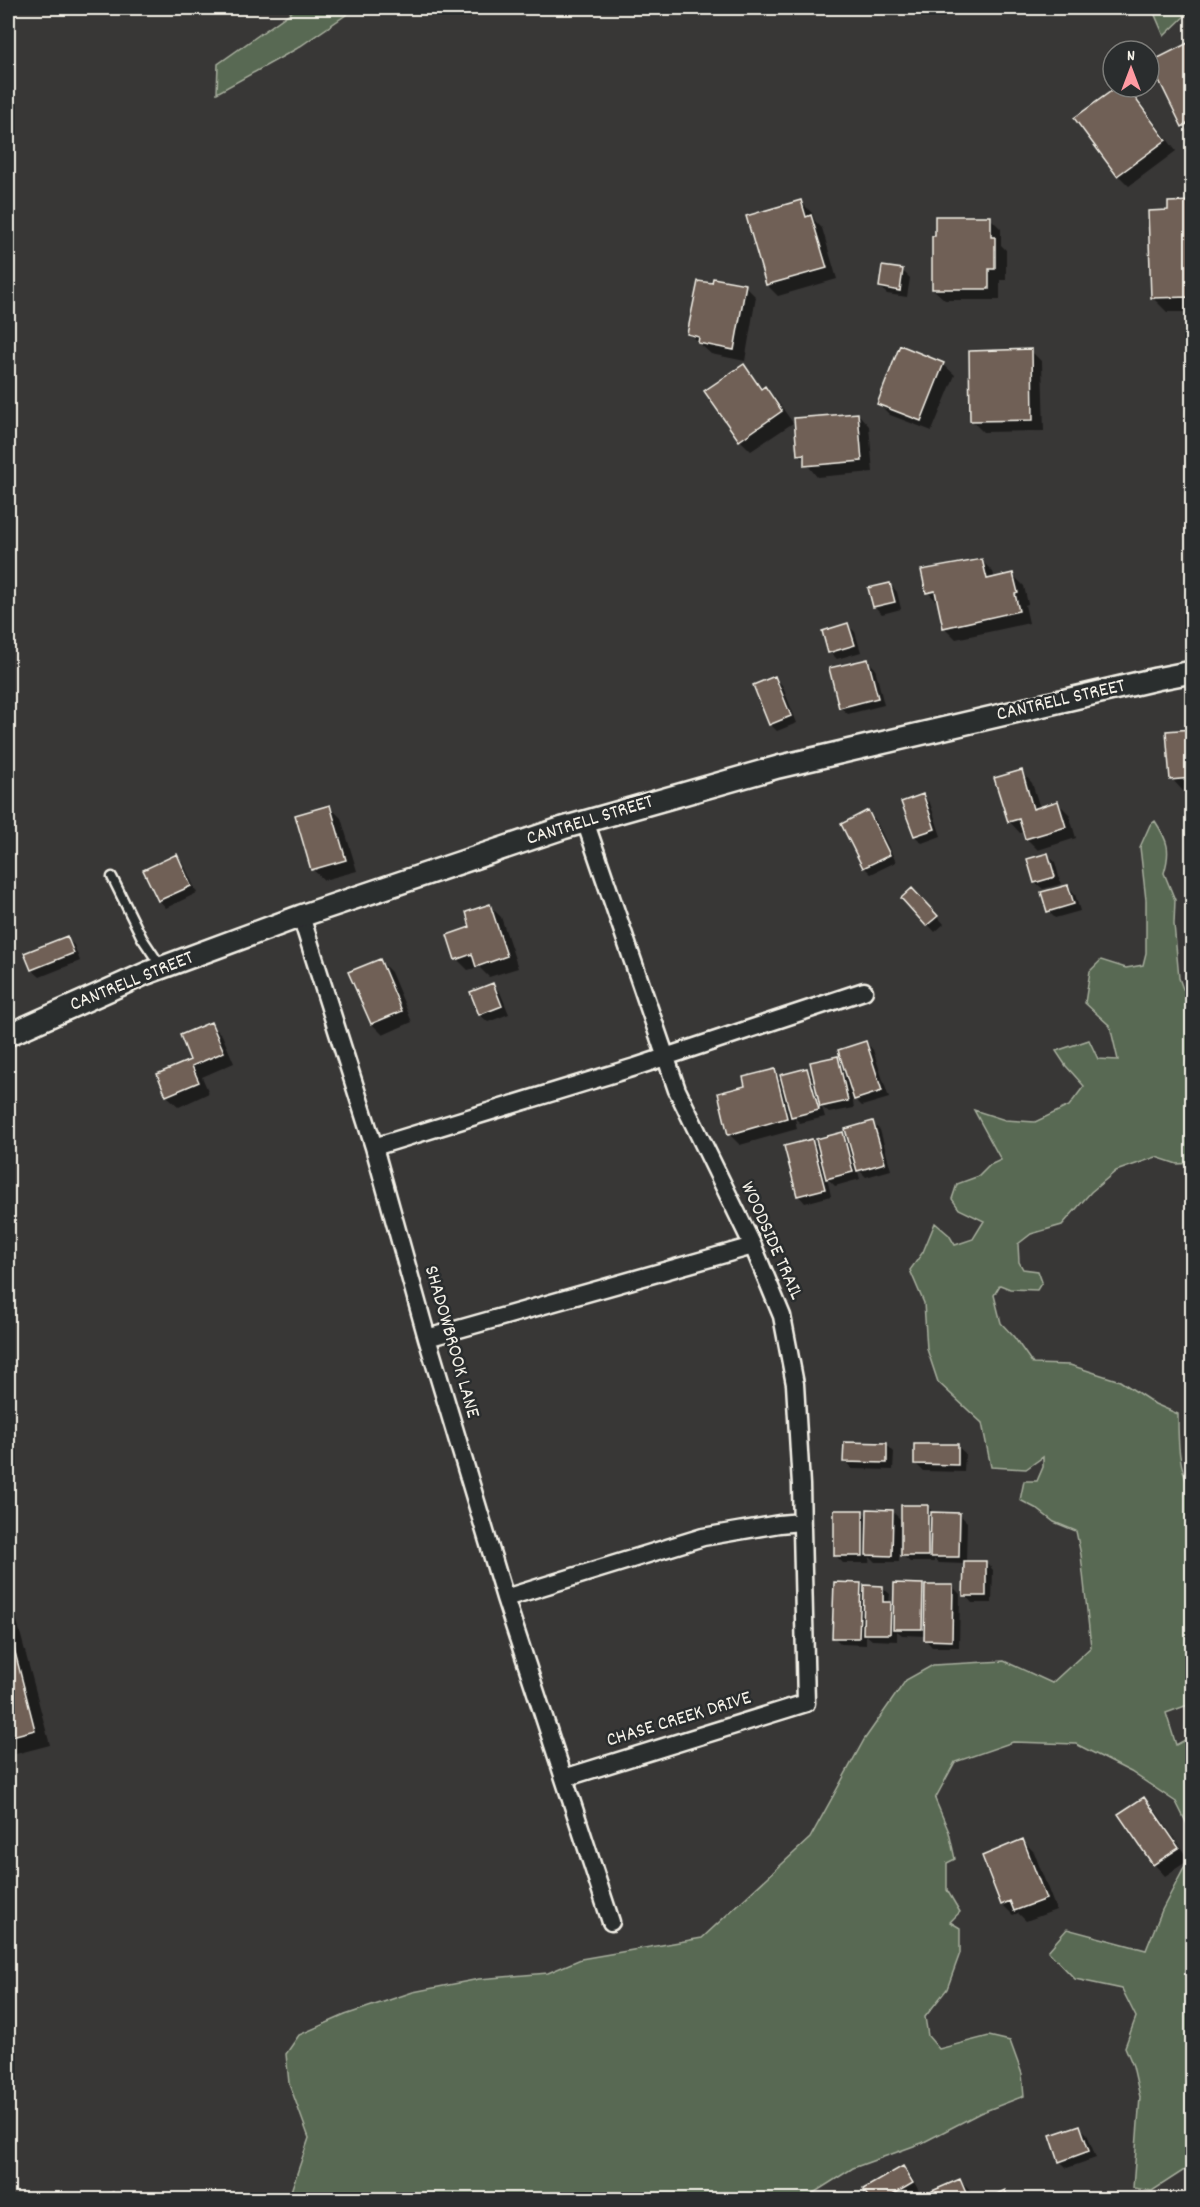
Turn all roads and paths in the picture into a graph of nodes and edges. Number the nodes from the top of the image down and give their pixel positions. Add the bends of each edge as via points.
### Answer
1 (1192, 672) edge
2 (585, 821) junction
3 (112, 877) dead end
4 (301, 916) junction
5 (162, 968) junction
6 (864, 991) dead end
7 (8, 1035) edge
8 (664, 1057) junction
9 (374, 1147) junction
10 (753, 1246) junction
11 (427, 1338) junction
12 (801, 1522) junction
13 (505, 1598) junction
14 (806, 1703) joint
15 (564, 1778) junction
16 (611, 1922) dead end

1 - 2 street, CANTRELL STREET via 778,767
2 - 4 street, CANTRELL STREET
2 - 8 street, WOODSIDE TRAIL
3 - 5 lane via 142,938
4 - 5 street, CANTRELL STREET
4 - 9 street, SHADOWBROOK LANE
5 - 7 street, CANTRELL STREET
6 - 8 street
8 - 9 street
8 - 10 street, WOODSIDE TRAIL via 676,1090
9 - 11 street, SHADOWBROOK LANE
10 - 11 street
10 - 12 street, WOODSIDE TRAIL via 782,1317 795,1384
11 - 13 street, SHADOWBROOK LANE
12 - 13 street via 703,1537
12 - 14 street, WOODSIDE TRAIL
13 - 15 street, SHADOWBROOK LANE
14 - 15 street, CHASE CREEK DRIVE
15 - 16 street, SHADOWBROOK LANE

